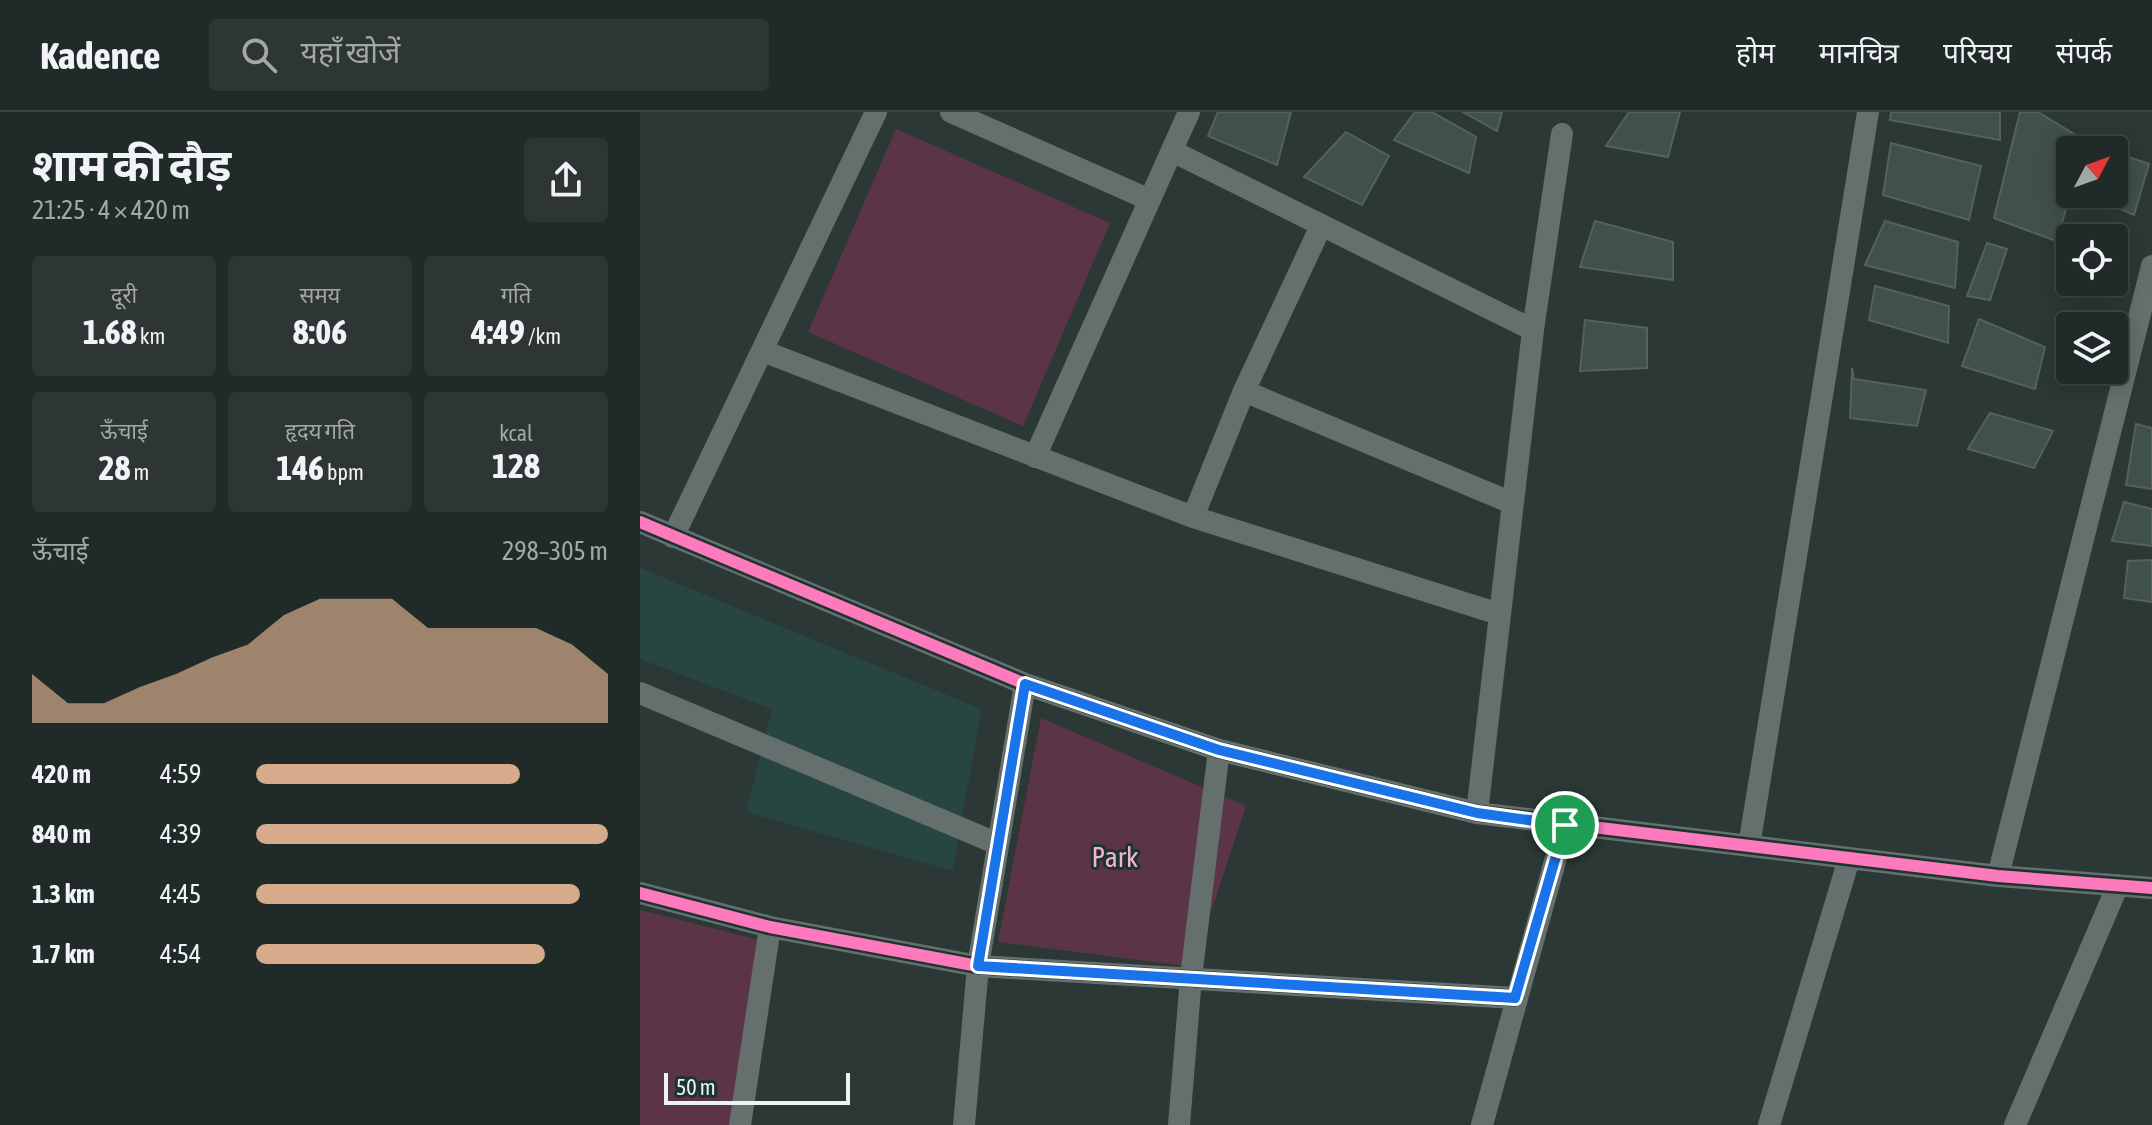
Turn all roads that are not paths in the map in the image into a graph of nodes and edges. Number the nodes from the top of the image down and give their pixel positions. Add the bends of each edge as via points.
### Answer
1 (876, 112) edge
2 (951, 112) edge
3 (1189, 112) edge
4 (1868, 112) edge
5 (1562, 134) dead end
6 (1172, 151) junction
7 (1150, 200) junction
8 (1321, 226) junction
9 (2152, 266) edge
10 (1533, 330) junction
11 (763, 351) junction
12 (1244, 391) junction
13 (1035, 457) junction
14 (1512, 503) junction
15 (1193, 517) junction
16 (640, 522) edge
17 (673, 537) junction
18 (1499, 614) junction
19 (1025, 684) junction
20 (640, 693) edge
21 (1219, 750) junction
22 (1477, 813) junction
23 (1565, 825) junction
24 (998, 844) junction
25 (1749, 846) junction
26 (1849, 859) junction
27 (1998, 876) junction
28 (2118, 885) junction
29 (2152, 888) edge
30 (640, 893) edge
31 (770, 927) junction
32 (978, 966) junction
33 (1191, 977) junction
34 (1515, 998) junction
35 (740, 1125) edge
36 (964, 1125) edge
37 (1179, 1125) edge
38 (1482, 1125) edge
39 (1769, 1125) edge
40 (2015, 1125) edge

1 - 11 street
2 - 7 street
3 - 6 street
4 - 25 street
5 - 10 street
6 - 7 street
6 - 8 street
7 - 13 street
8 - 10 street
8 - 12 street
9 - 27 street
10 - 14 street
11 - 13 street
11 - 17 street
12 - 14 street
12 - 15 street
13 - 15 street
14 - 18 street
15 - 18 street
16 - 17 street
17 - 19 street
18 - 22 street
19 - 21 street
19 - 24 street
20 - 24 street
21 - 22 street
21 - 33 street
22 - 23 street
23 - 25 street
23 - 34 street
24 - 32 street
25 - 26 street
26 - 27 street
26 - 39 street
27 - 28 street
28 - 29 street
28 - 40 street
30 - 31 street
31 - 32 street
31 - 35 street
32 - 33 street
32 - 36 street
33 - 34 street
33 - 37 street
34 - 38 street

